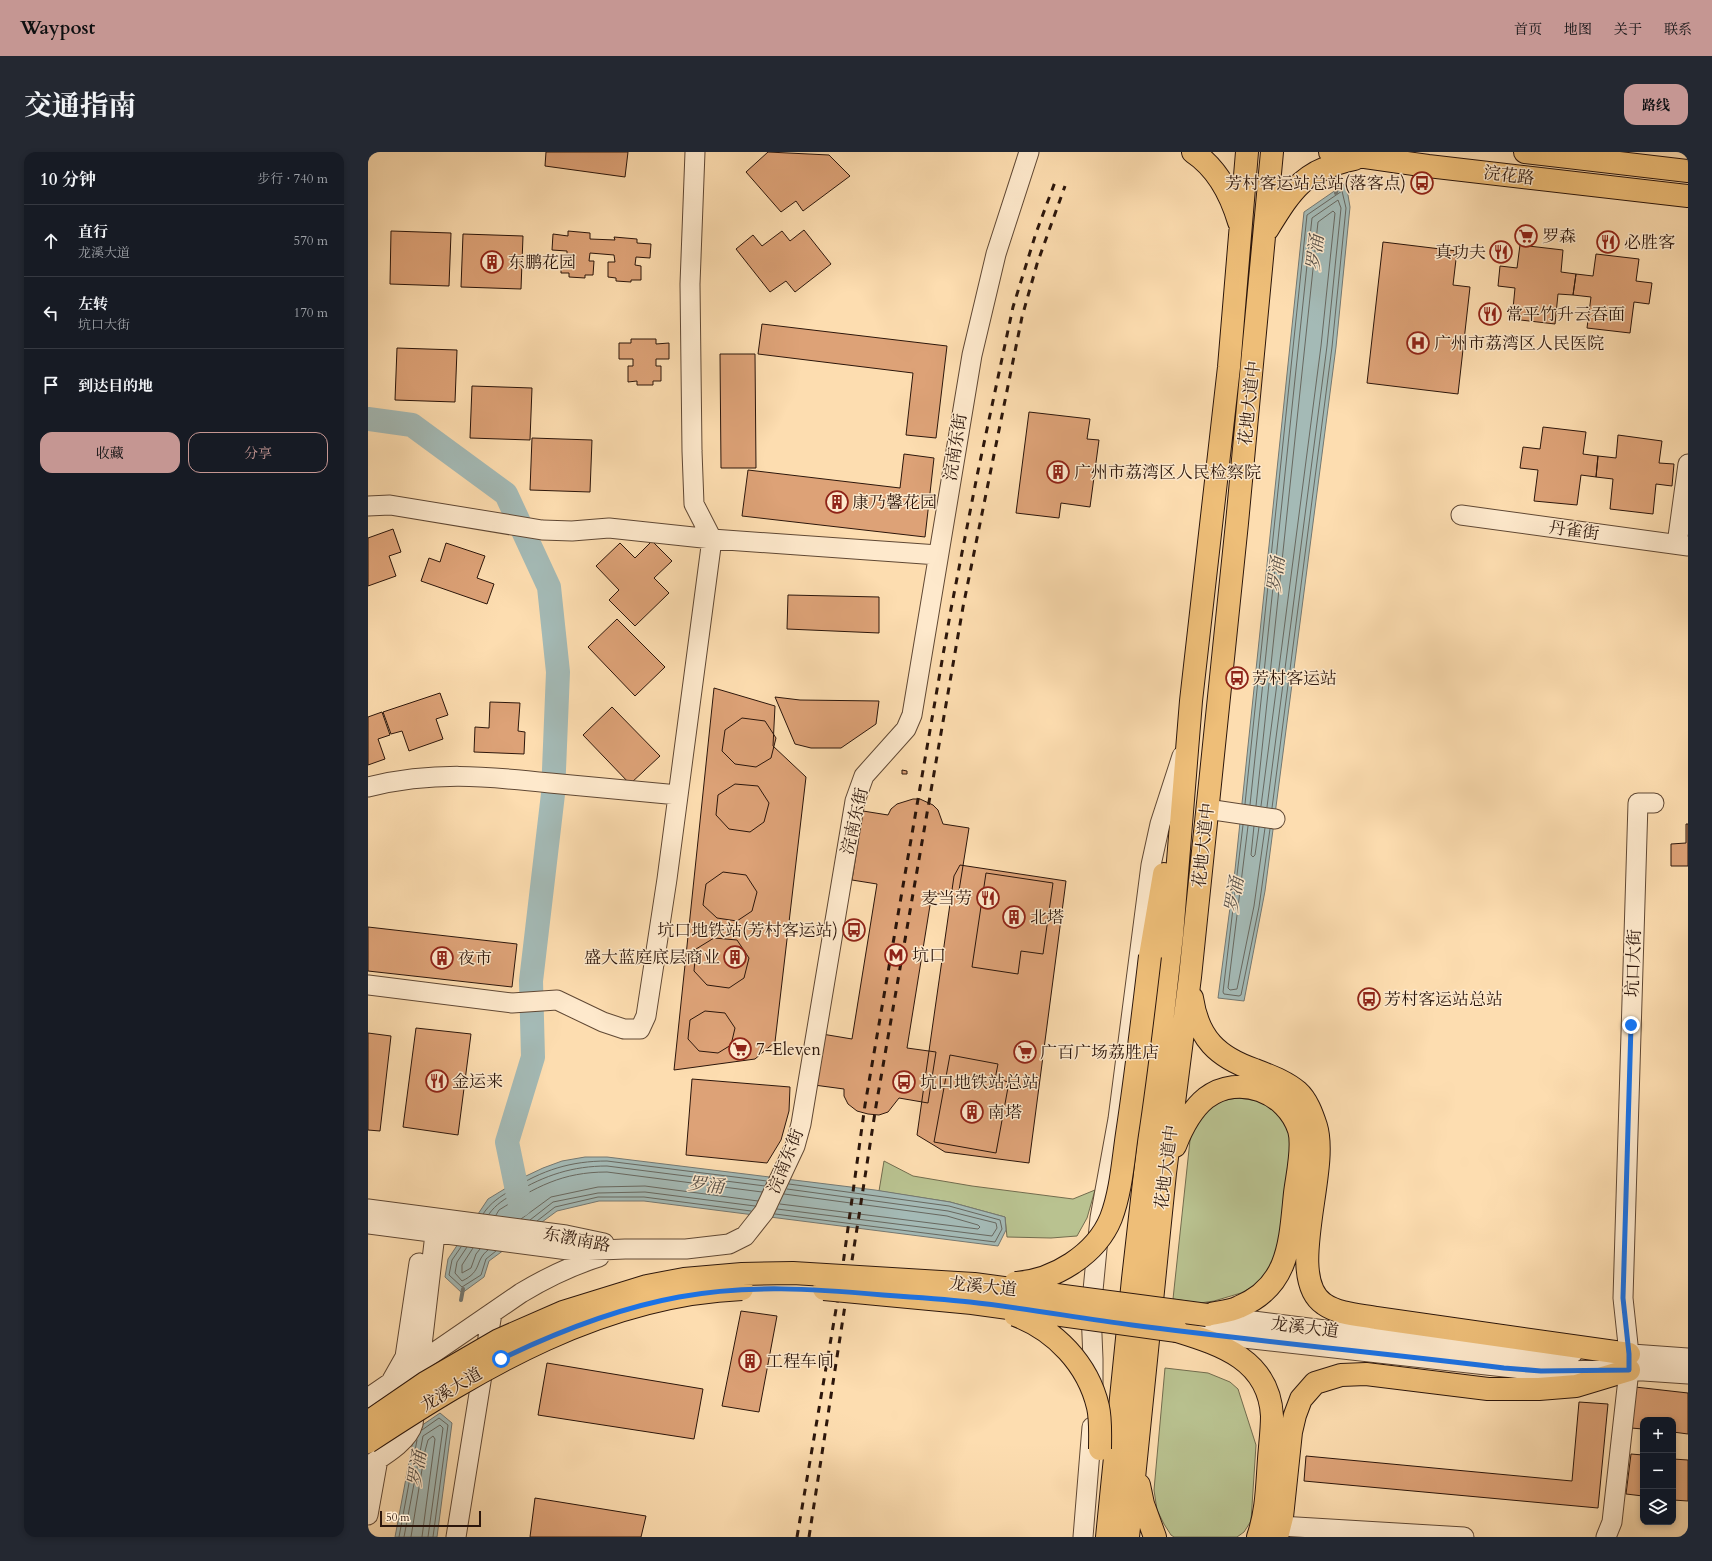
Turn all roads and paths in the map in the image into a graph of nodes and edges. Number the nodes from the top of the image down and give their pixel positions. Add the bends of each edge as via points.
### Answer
1 (695, 152) edge
2 (1029, 152) edge
3 (1193, 152) edge
4 (1247, 152) edge
5 (1272, 152) edge
6 (1525, 152) edge
7 (1344, 159) edge
8 (1688, 171) edge
9 (1688, 196) edge
10 (1241, 230) junction
11 (1266, 233) junction
12 (1688, 464) edge
13 (368, 506) edge
14 (1461, 515) dead end
15 (712, 539) junction
16 (1683, 545) edge
17 (938, 555) junction
18 (1191, 701) junction
19 (1183, 750) junction
20 (368, 787) edge
21 (678, 794) junction
22 (1654, 803) dead end
23 (1206, 809) junction
24 (1275, 819) dead end
25 (1190, 976) junction
26 (368, 984) edge
27 (1165, 1173) junction
28 (368, 1209) edge
29 (368, 1224) edge
30 (430, 1228) junction
31 (539, 1240) junction
32 (625, 1249) junction
33 (973, 1293) junction
34 (492, 1313) junction
35 (1206, 1315) junction
36 (1178, 1331) junction
37 (1415, 1349) junction
38 (1688, 1358) edge
39 (1629, 1362) junction
40 (420, 1363) junction
41 (1688, 1374) edge
42 (390, 1382) junction
43 (368, 1398) edge
44 (368, 1422) edge
45 (375, 1455) edge
46 (1135, 1467) junction
47 (368, 1515) edge
48 (1278, 1531) edge
49 (456, 1537) edge
50 (1083, 1537) edge
51 (1092, 1537) edge
52 (1107, 1537) edge
53 (1128, 1537) edge
54 (1155, 1537) edge
55 (1258, 1537) edge
56 (1464, 1537) edge
57 (1606, 1537) edge

1 - 15 street via 690,284 694,504
2 - 17 street, 浣南东街 via 998,246 981,311 959,420
3 - 10 main road via 1225,186
4 - 10 main road, 花地大道中
5 - 11 main road, 花地大道中
6 - 8 main road, 浣花路
7 - 9 main road, 浣花路 via 1428,166
7 - 11 main road via 1302,181 1288,197
10 - 11 main road
10 - 18 main road, 花地大道中 via 1229,367
11 - 23 main road, 花地大道中
12 - 16 street
13 - 15 street via 390,504 542,530 609,528
14 - 16 street, 丹雀街
15 - 17 street
15 - 21 street
17 - 32 street, 浣南东街 via 912,715 906,729 864,776 855,801 801,1124 787,1166 764,1212 745,1236 729,1244 686,1249
18 - 19 main road
18 - 52 main road, 花地大道中 via 1172,935
19 - 33 main road, bridge via 1150,956 1120,1178 1110,1218 1098,1239 1067,1267 1044,1278
19 - 50 street via 1160,824 1151,865 1118,1119 1100,1218 1090,1311 1093,1359 1092,1427
20 - 21 street via 397,780 433,776 477,776
21 - 26 street via 646,1016 640,1029 624,1029 603,1022 557,1000 512,1003
22 - 39 street, 坑口大街 via 1638,803 1623,1298
23 - 24 street
23 - 25 main road, 花地大道中
25 - 27 main road, 花地大道中
25 - 39 main road via 1194,1013 1207,1041 1224,1056 1277,1078 1298,1092 1317,1127 1319,1163 1306,1262 1311,1287 1324,1304 1352,1314 1376,1318 1550,1341
27 - 35 main road via 1187,1119 1206,1098 1219,1090 1246,1087 1268,1093 1286,1107 1299,1131 1300,1154 1288,1251 1282,1268 1268,1290 1238,1308
27 - 46 main road, 花地大道中
28 - 30 street, 东漖南路
29 - 30 street, 东漖南路
30 - 31 street, 东漖南路 via 453,1236
30 - 31 street, 东漖南路 via 466,1222
30 - 40 street
30 - 42 street via 405,1356
31 - 32 street, 东漖南路 via 594,1240
32 - 34 street via 553,1274
33 - 35 main road, 龙溪大道, bridge
33 - 36 main road, 龙溪大道, bridge
33 - 44 main road, 龙溪大道, bridge via 793,1273 713,1276 647,1286 563,1312 499,1340 426,1383
33 - 45 main road, 龙溪大道, bridge via 778,1288 728,1290 636,1306 534,1343 501,1359 424,1405
33 - 51 main road, bridge via 1048,1332 1074,1357 1083,1371 1098,1406 1100,1449
34 - 40 street
34 - 49 street
35 - 37 street, 龙溪大道
36 - 37 street, 龙溪大道
36 - 55 main road via 1211,1342 1238,1355 1259,1376 1268,1394 1270,1446 1266,1505
37 - 39 street, 龙溪大道 via 1541,1371
38 - 39 street
39 - 41 street
39 - 48 main road via 1576,1386 1538,1389 1488,1389 1366,1374 1341,1375 1315,1383 1301,1399 1295,1415
39 - 57 street via 1612,1522
40 - 42 street
40 - 45 street via 412,1425 398,1444
42 - 43 street
42 - 45 street via 398,1395 396,1436
45 - 47 street
46 - 53 main road, 花地大道中
46 - 54 main road via 1143,1504
48 - 56 street

